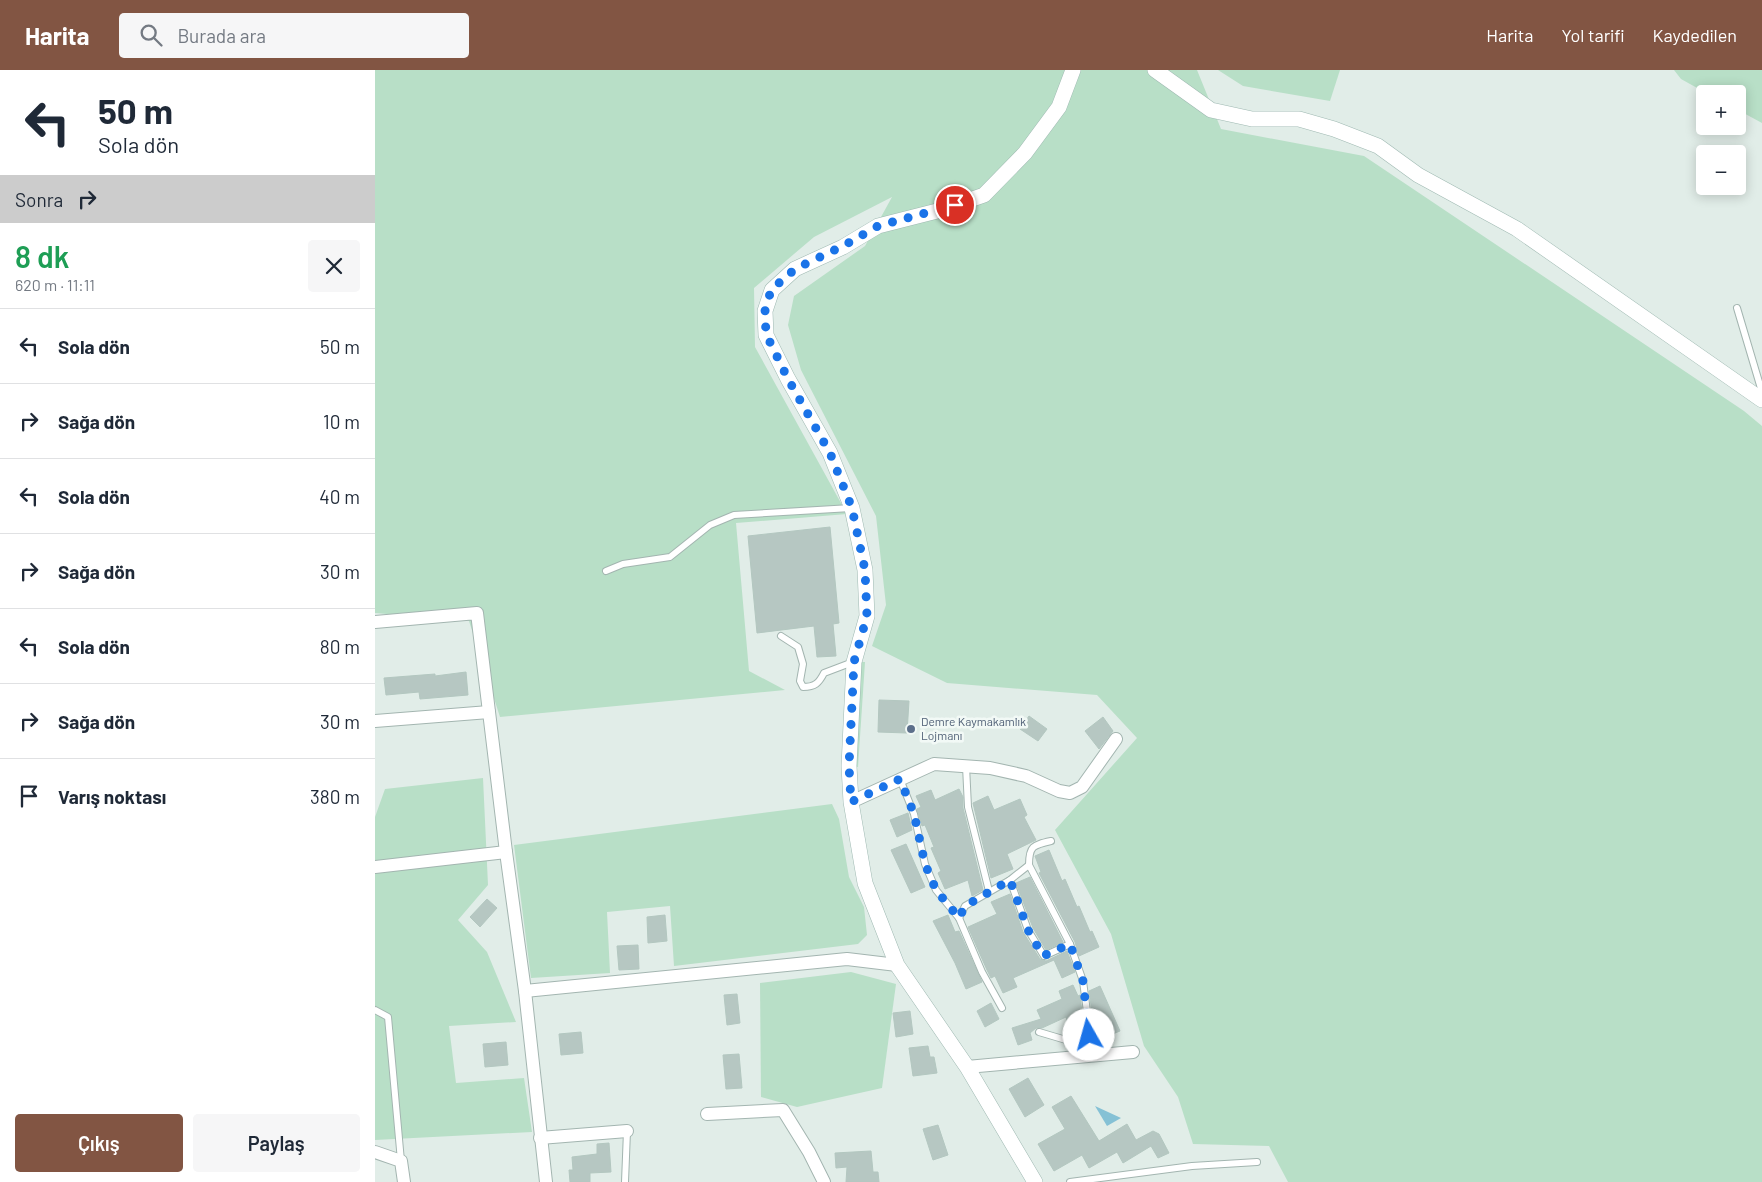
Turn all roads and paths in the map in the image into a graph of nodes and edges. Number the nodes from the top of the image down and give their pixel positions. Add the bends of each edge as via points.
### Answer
1 (1073, 70) edge
2 (1155, 70) edge
3 (1737, 308) dead end
4 (1762, 392) edge
5 (1762, 400) edge
6 (852, 508) junction
7 (606, 571) dead end
8 (375, 622) edge
9 (781, 636) dead end
10 (854, 662) junction
11 (489, 712) junction
12 (375, 721) edge
13 (1116, 739) dead end
14 (966, 766) junction
15 (900, 779) junction
16 (851, 802) junction
17 (1051, 842) dead end
18 (506, 852) junction
19 (1029, 865) junction
20 (375, 866) edge
21 (1010, 880) junction
22 (989, 891) junction
23 (959, 918) junction
24 (1070, 944) junction
25 (897, 965) junction
26 (525, 991) junction
27 (1002, 1008) dead end
28 (375, 1010) edge
29 (1039, 1032) dead end
30 (1133, 1052) dead end
31 (967, 1067) junction
32 (707, 1114) dead end
33 (627, 1131) joint
34 (540, 1138) junction
35 (375, 1152) edge
36 (401, 1161) junction
37 (1257, 1162) dead end
38 (403, 1182) edge
39 (546, 1182) edge
40 (625, 1182) edge
41 (824, 1182) edge
42 (1035, 1182) edge
43 (1070, 1182) edge

1 - 6 street via 1059,108 1025,153 984,195 878,226 795,269 771,290 765,311 766,334 830,453
2 - 5 street via 1211,110 1252,119 1299,119 1334,128 1379,146 1418,175 1517,229
3 - 4 lane
6 - 7 lane via 734,515 710,525 670,557 623,564
6 - 10 street via 865,570 867,616
8 - 11 street via 477,613
9 - 10 lane via 798,647 803,664 799,681 803,686 811,687 824,673
10 - 16 street via 849,766
11 - 12 street
11 - 18 street
13 - 14 street via 1081,787 1070,792 1059,791 1026,776
14 - 15 street via 934,764
14 - 22 lane via 968,808
15 - 16 street
15 - 23 lane via 914,814 925,864 936,890
16 - 25 street via 865,883
17 - 19 lane via 1035,845 1029,853
18 - 20 street
18 - 26 street
19 - 21 lane
19 - 24 lane
21 - 22 lane
21 - 24 lane via 1028,930 1043,956
22 - 23 lane via 965,906
23 - 27 lane via 982,972
24 - 29 lane via 1083,981 1089,1035 1066,1040
25 - 26 street via 847,959
25 - 31 street
26 - 34 street
28 - 36 lane via 388,1017
30 - 31 street
31 - 42 street
32 - 41 street via 783,1110
33 - 34 street
33 - 40 lane
34 - 39 street
35 - 36 street
36 - 38 street
37 - 43 lane via 1192,1166

